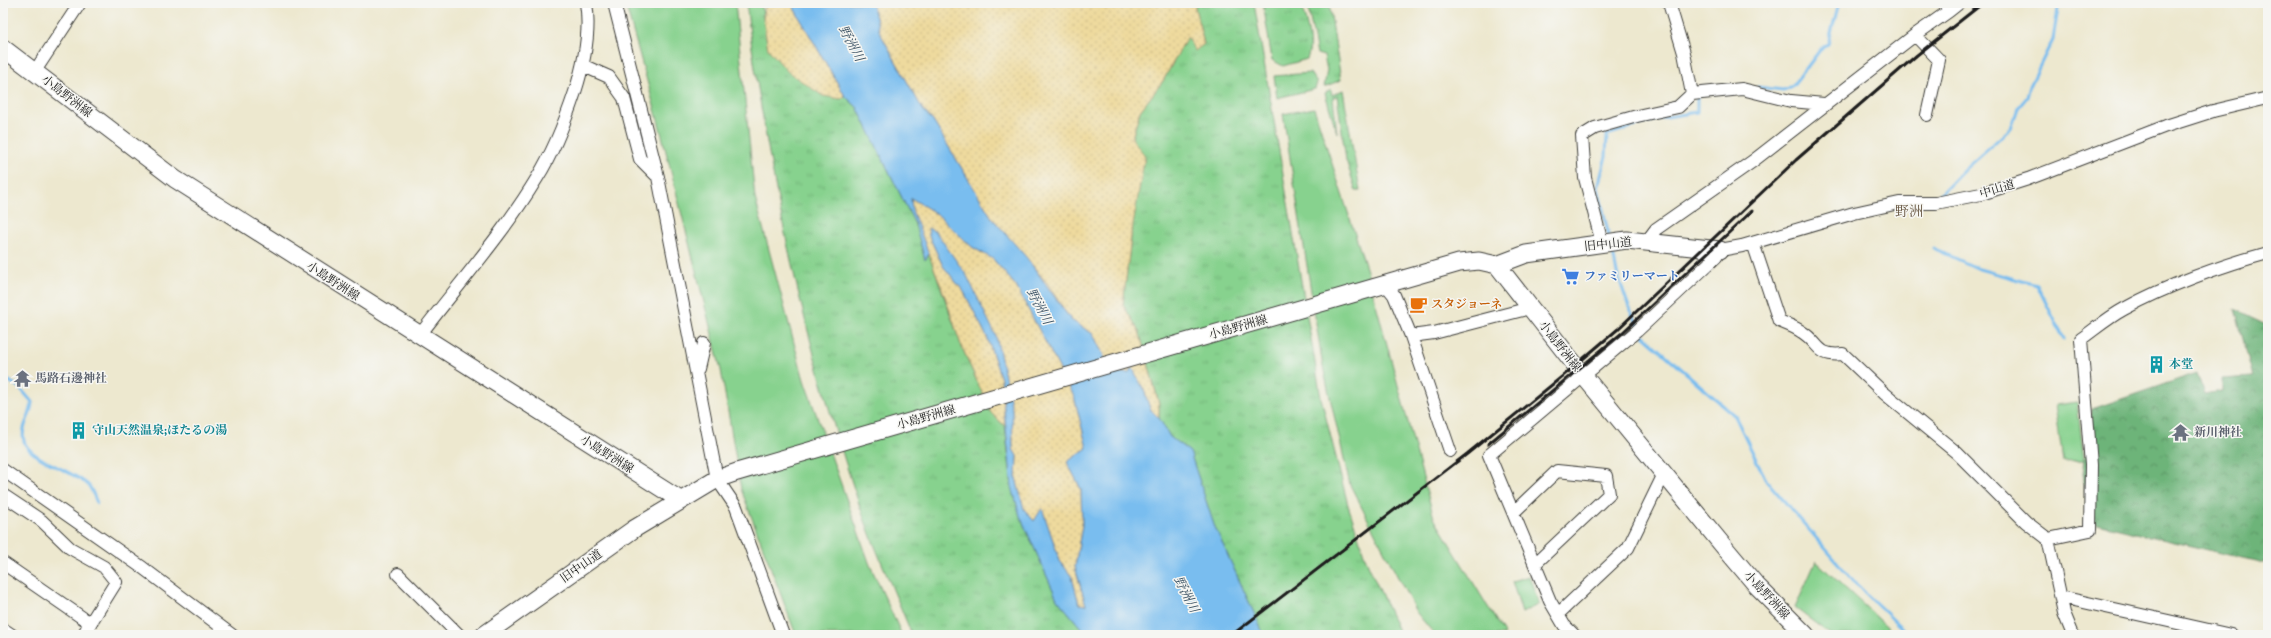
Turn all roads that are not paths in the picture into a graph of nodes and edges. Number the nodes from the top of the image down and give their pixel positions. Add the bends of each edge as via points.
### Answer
1 (80, 3) edge
2 (586, 3) edge
3 (614, 3) edge
4 (1669, 3) edge
5 (1959, 3) edge
6 (1947, 7) edge
7 (1915, 34) junction
8 (3, 48) edge
9 (584, 66) junction
10 (35, 71) junction
11 (1696, 93) junction
12 (2268, 98) edge
13 (1824, 104) junction
14 (1927, 115) dead end
15 (658, 177) junction
16 (1648, 241) junction
17 (1608, 242) junction
18 (1753, 243) junction
19 (1720, 250) junction
20 (2268, 253) edge
21 (1497, 265) junction
22 (1380, 286) junction
23 (1530, 308) junction
24 (419, 336) junction
25 (1411, 336) junction
26 (704, 343) dead end
27 (697, 374) junction
28 (1583, 375) junction
29 (1450, 451) dead end
30 (3, 470) edge
31 (1666, 476) junction
32 (716, 479) junction
33 (3, 495) edge
34 (680, 500) junction
35 (1514, 512) junction
36 (2048, 539) junction
37 (3, 563) edge
38 (1536, 563) junction
39 (398, 574) dead end
40 (2062, 597) junction
41 (1558, 614) junction
42 (90, 623) junction
43 (3, 629) edge
44 (12, 635) edge
45 (83, 635) edge
46 (232, 635) edge
47 (459, 635) edge
48 (484, 635) edge
49 (783, 635) edge
50 (1574, 635) edge
51 (1806, 635) edge
52 (2072, 635) edge
53 (2231, 635) edge

1 - 10 street
2 - 9 street via 588,14
3 - 15 street
4 - 11 street
5 - 6 street
6 - 7 street
7 - 13 street via 1828,104
7 - 14 street via 1939,60
8 - 10 main road, 小島野洲線
9 - 15 street via 609,77 624,98 640,159
9 - 24 street via 565,122 537,178
10 - 24 main road, 小島野洲線 via 175,179
11 - 13 street via 1742,89 1791,101
11 - 17 street via 1678,107 1595,128 1582,136 1585,178
12 - 18 street, 中山道 via 2213,111 2166,126 2028,179 1981,194 1936,203 1899,203 1847,215
13 - 16 street via 1753,161 1656,229
15 - 27 street
16 - 17 main road, 旧中山道
16 - 19 main road, 旧中山道 via 1686,248
17 - 21 main road, 旧中山道 via 1526,254
18 - 19 street, 中山道
18 - 36 street via 1779,321 1803,332 1830,356 1843,354 1884,393 1957,453 2026,522
19 - 28 street via 1716,257 1639,329
20 - 36 street via 2209,272 2140,301 2081,339 2091,465 2090,530
21 - 22 main road, 小島野洲線 via 1479,261 1459,263
21 - 23 main road, 小島野洲線
22 - 25 street via 1394,295
22 - 32 main road, 小島野洲線
23 - 25 street via 1434,333
23 - 28 main road, 小島野洲線
24 - 34 main road, 小島野洲線
25 - 29 street
26 - 27 street
27 - 32 street
28 - 31 main road, 小島野洲線
28 - 35 street via 1489,455
30 - 46 street via 143,568
31 - 41 street via 1661,480 1628,548
31 - 51 main road, 小島野洲線 via 1757,586
32 - 34 main road, 小島野洲線
32 - 49 street via 736,507
33 - 42 street via 42,520 70,548 104,567 116,582
34 - 48 main road, 旧中山道 via 634,529
35 - 38 street
35 - 38 street via 1557,471 1606,476 1609,494
36 - 40 street
37 - 42 street
38 - 41 street via 1550,601
39 - 47 street
40 - 52 street via 2064,613
40 - 53 street
41 - 50 street
42 - 45 street
43 - 44 street

